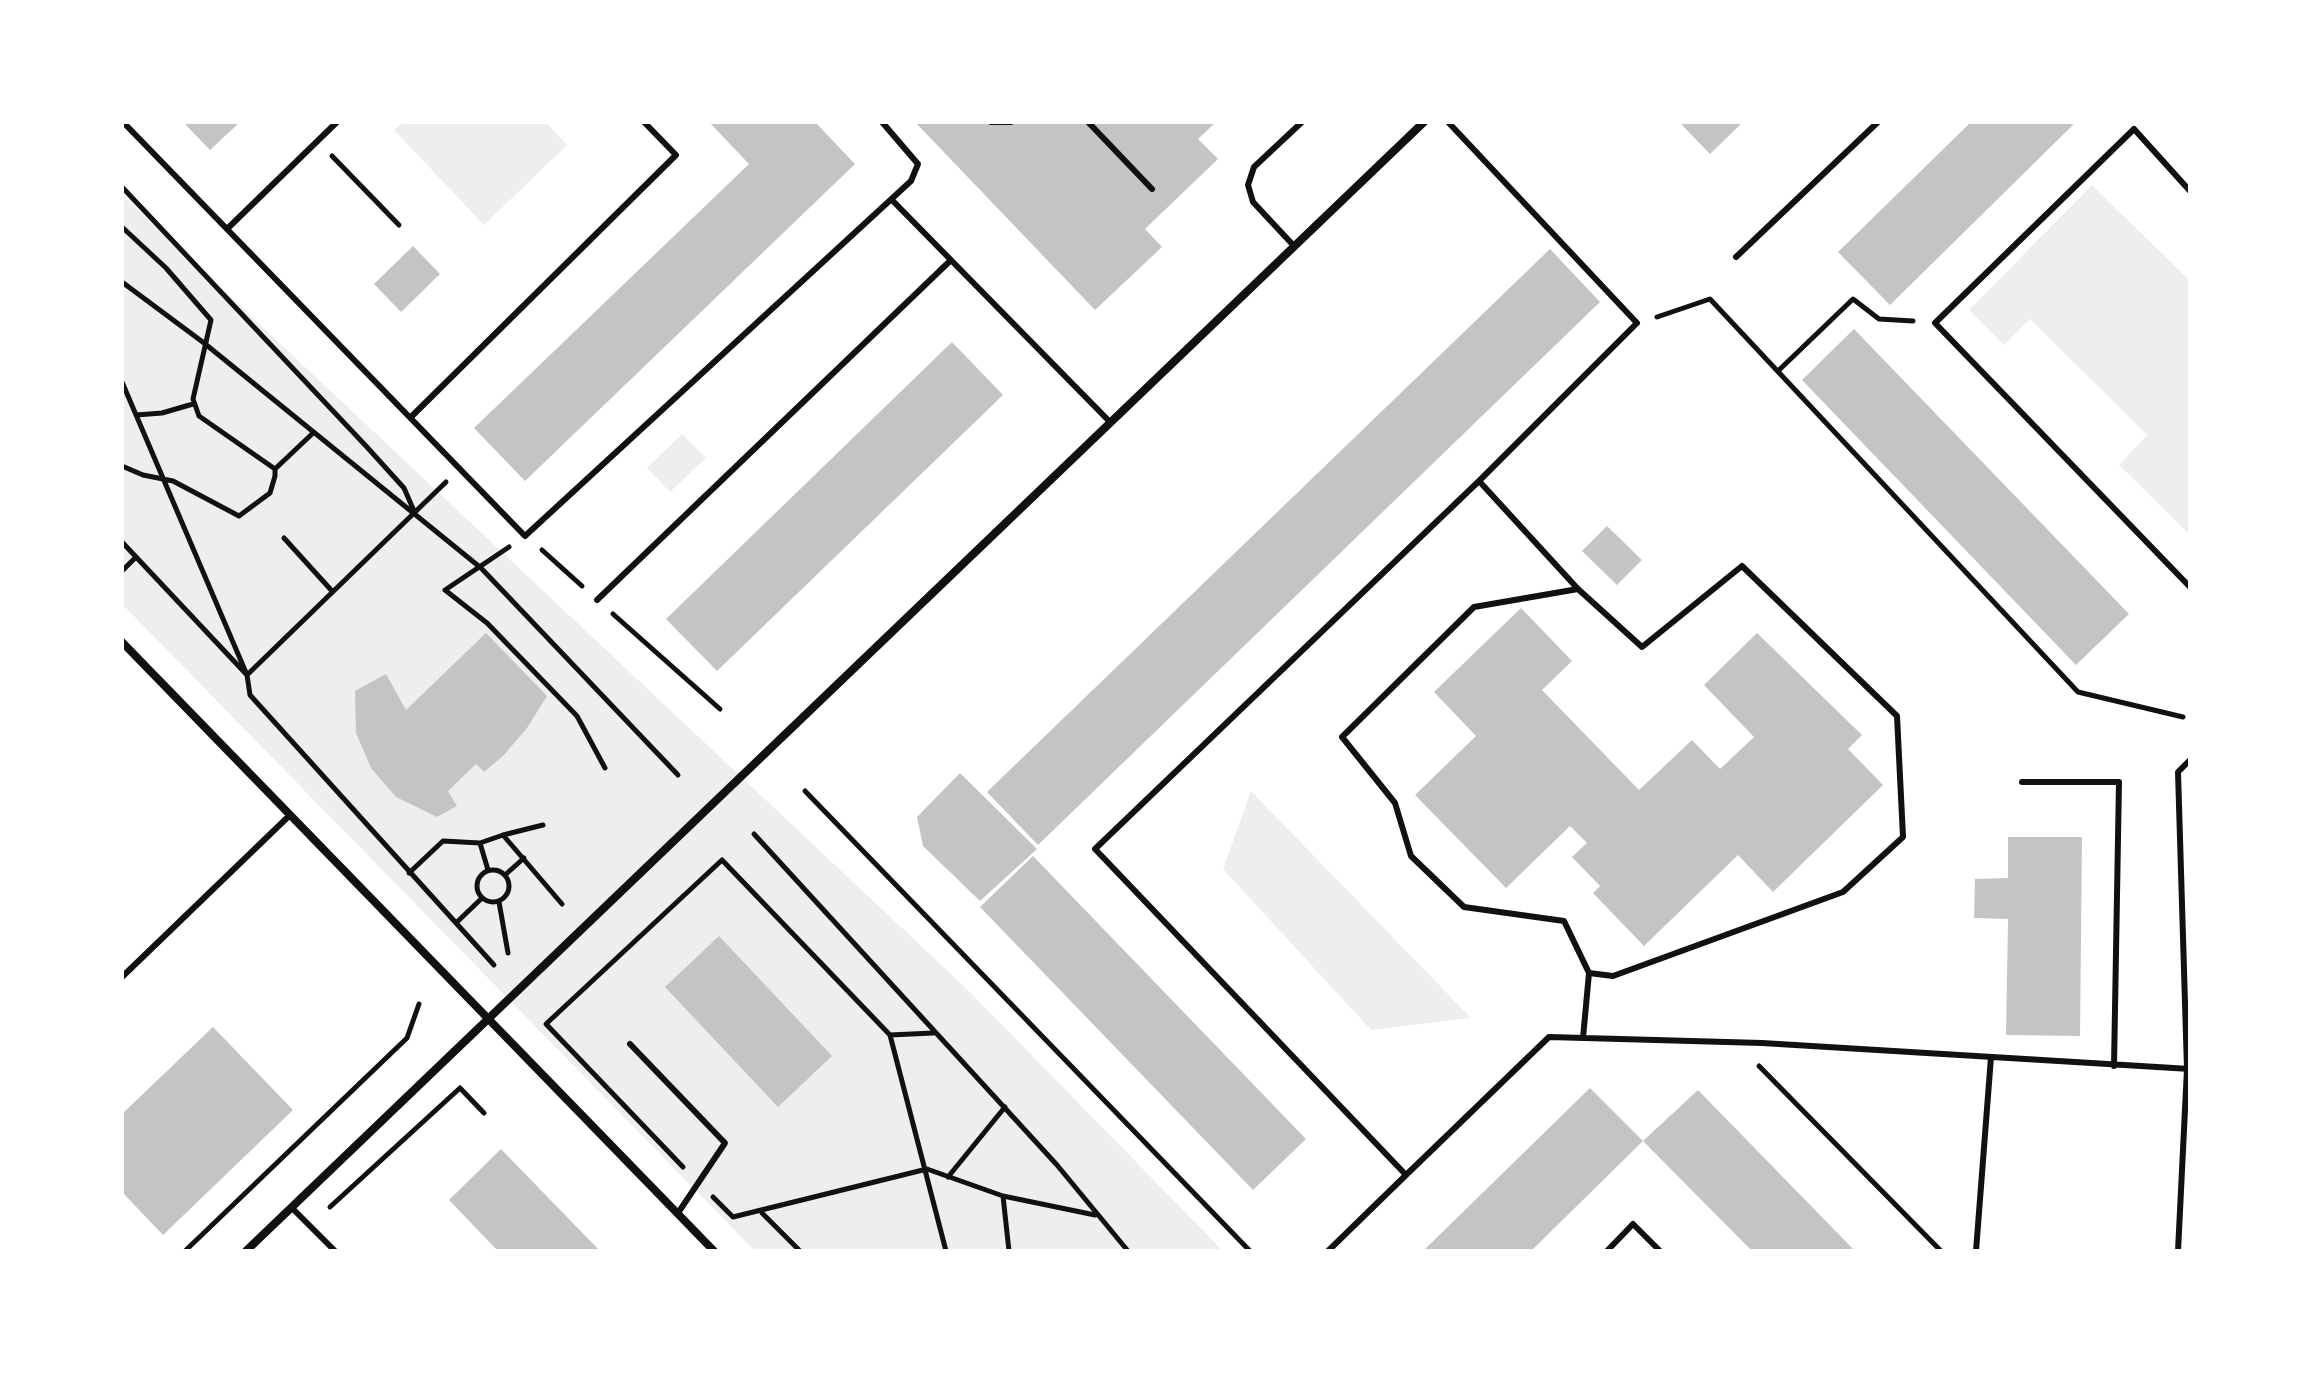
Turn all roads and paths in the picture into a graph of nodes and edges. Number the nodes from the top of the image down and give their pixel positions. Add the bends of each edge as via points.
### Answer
1 (123, 122) edge
2 (337, 122) edge
3 (644, 122) edge
4 (882, 122) edge
5 (991, 122) edge
6 (1011, 122) edge
7 (1088, 122) edge
8 (1302, 122) edge
9 (1424, 122) edge
10 (1448, 122) edge
11 (1878, 122) edge
12 (2128, 122) edge
13 (2134, 129) junction
14 (317, 141) junction
15 (122, 187) edge
16 (1152, 189) dead end
17 (2190, 191) edge
18 (892, 200) junction
19 (399, 225) dead end
20 (122, 227) edge
21 (227, 229) junction
22 (1294, 246) junction
23 (1736, 257) dead end
24 (951, 260) junction
25 (122, 282) edge
26 (1637, 323) junction
27 (1935, 323) junction
28 (204, 343) junction
29 (1778, 371) junction
30 (122, 382) edge
31 (193, 404) junction
32 (136, 415) junction
33 (411, 417) junction
34 (1110, 422) junction
35 (312, 434) junction
36 (122, 466) edge
37 (460, 468) junction
38 (275, 469) junction
39 (160, 478) junction
40 (1479, 481) junction
41 (415, 512) junction
42 (525, 536) junction
43 (284, 538) dead end
44 (122, 542) edge
45 (136, 557) junction
46 (481, 568) junction
47 (122, 571) edge
48 (2190, 587) edge
49 (1578, 589) junction
50 (332, 591) junction
51 (597, 600) junction
52 (122, 642) edge
53 (247, 675) junction
54 (720, 709) dead end
55 (2183, 717) dead end
56 (2190, 760) edge
57 (605, 768) dead end
58 (678, 775) dead end
59 (2022, 782) dead end
60 (805, 791) dead end
61 (290, 815) junction
62 (543, 825) dead end
63 (754, 834) dead end
64 (503, 835) junction
65 (480, 843) junction
66 (524, 858) junction
67 (488, 870) junction
68 (409, 873) junction
69 (505, 875) junction
70 (482, 898) junction
71 (499, 902) junction
72 (562, 904) dead end
73 (456, 923) junction
74 (508, 953) dead end
75 (494, 965) dead end
76 (1589, 973) junction
77 (122, 977) edge
78 (419, 1004) dead end
79 (487, 1019) junction
80 (934, 1033) junction
81 (890, 1035) junction
82 (1583, 1038) junction
83 (1735, 1042) junction
84 (630, 1044) dead end
85 (1991, 1057) junction
86 (2114, 1066) junction
87 (2189, 1069) edge
88 (1005, 1107) junction
89 (484, 1113) dead end
90 (927, 1169) junction
91 (1406, 1175) junction
92 (948, 1177) junction
93 (700, 1185) junction
94 (1003, 1196) junction
95 (292, 1208) junction
96 (761, 1212) junction
97 (678, 1213) junction
98 (1095, 1215) junction
99 (310, 1225) junction
100 (185, 1251) edge
101 (246, 1251) edge
102 (335, 1251) edge
103 (714, 1251) edge
104 (800, 1251) edge
105 (946, 1251) edge
106 (1009, 1251) edge
107 (1128, 1251) edge
108 (1250, 1251) edge
109 (1328, 1251) edge
110 (1607, 1251) edge
111 (1660, 1251) edge
112 (1941, 1251) edge
113 (1976, 1251) edge
114 (2178, 1251) edge

1 - 21 lane
2 - 14 lane
3 - 33 lane via 676,155
4 - 18 lane via 918,164
5 - 6 lane
7 - 16 lane
8 - 22 lane via 1254,167 1248,185 1253,202
9 - 22 street
10 - 26 lane
11 - 23 lane
12 - 13 lane
13 - 17 lane
13 - 27 lane
14 - 19 path
14 - 21 lane
15 - 41 path via 404,488
18 - 24 lane
18 - 42 lane
20 - 28 path via 211,320
21 - 33 lane
22 - 34 street
24 - 34 lane
24 - 51 lane
25 - 28 path
26 - 29 path via 1710,299
26 - 40 lane
27 - 29 path via 1879,319 1853,299
27 - 48 lane
28 - 31 path
28 - 35 path
29 - 55 path via 2078,692
30 - 32 path
31 - 32 path
31 - 38 path via 208,426
32 - 39 path
33 - 37 lane
34 - 79 street
35 - 38 path
35 - 41 path
36 - 39 path
37 - 41 path
37 - 42 lane
38 - 39 path via 270,493 239,516
39 - 53 path
40 - 49 lane
40 - 91 lane via 1095,849
41 - 46 path
41 - 50 path
42 - 46 path
42 - 51 path
43 - 50 path
44 - 45 path
45 - 47 path
45 - 53 path
46 - 57 path via 445,590 487,623 577,716
46 - 58 path
49 - 76 lane via 1474,607 1342,737 1395,803 1411,856 1464,907 1564,921
49 - 76 lane via 1642,647 1742,566 1897,716 1903,837 1843,892 1613,976
50 - 53 path
51 - 54 path
52 - 61 street
53 - 68 path via 250,695 271,721
56 - 87 lane via 2178,772
59 - 86 lane via 2119,782
60 - 108 path
61 - 77 lane
61 - 79 street
62 - 64 path
63 - 80 path
64 - 65 path
64 - 66 path
65 - 67 path
65 - 68 path via 443,841
66 - 69 path
66 - 72 path
67 - 69 path
67 - 70 path via 477,883
68 - 73 path
69 - 71 path via 510,890
70 - 71 path
70 - 73 path
71 - 74 path
73 - 75 path
76 - 82 lane
78 - 100 path via 407,1038
79 - 95 street
79 - 97 street
80 - 81 path
80 - 88 path
81 - 90 path
81 - 93 path via 722,860 546,1024
82 - 83 lane
82 - 91 lane via 1549,1037
83 - 85 lane
83 - 112 path
84 - 93 lane via 725,1143
85 - 86 lane
85 - 113 lane
86 - 87 lane
87 - 114 lane
88 - 92 path
88 - 98 path
89 - 99 path via 460,1088
90 - 92 path
90 - 96 path
90 - 105 path
91 - 109 lane
92 - 94 path
93 - 96 path via 733,1217
93 - 97 lane
94 - 98 path
94 - 106 path
95 - 99 lane
95 - 101 street
96 - 104 path
97 - 103 street
98 - 107 path
99 - 102 lane
110 - 111 lane via 1633,1224

